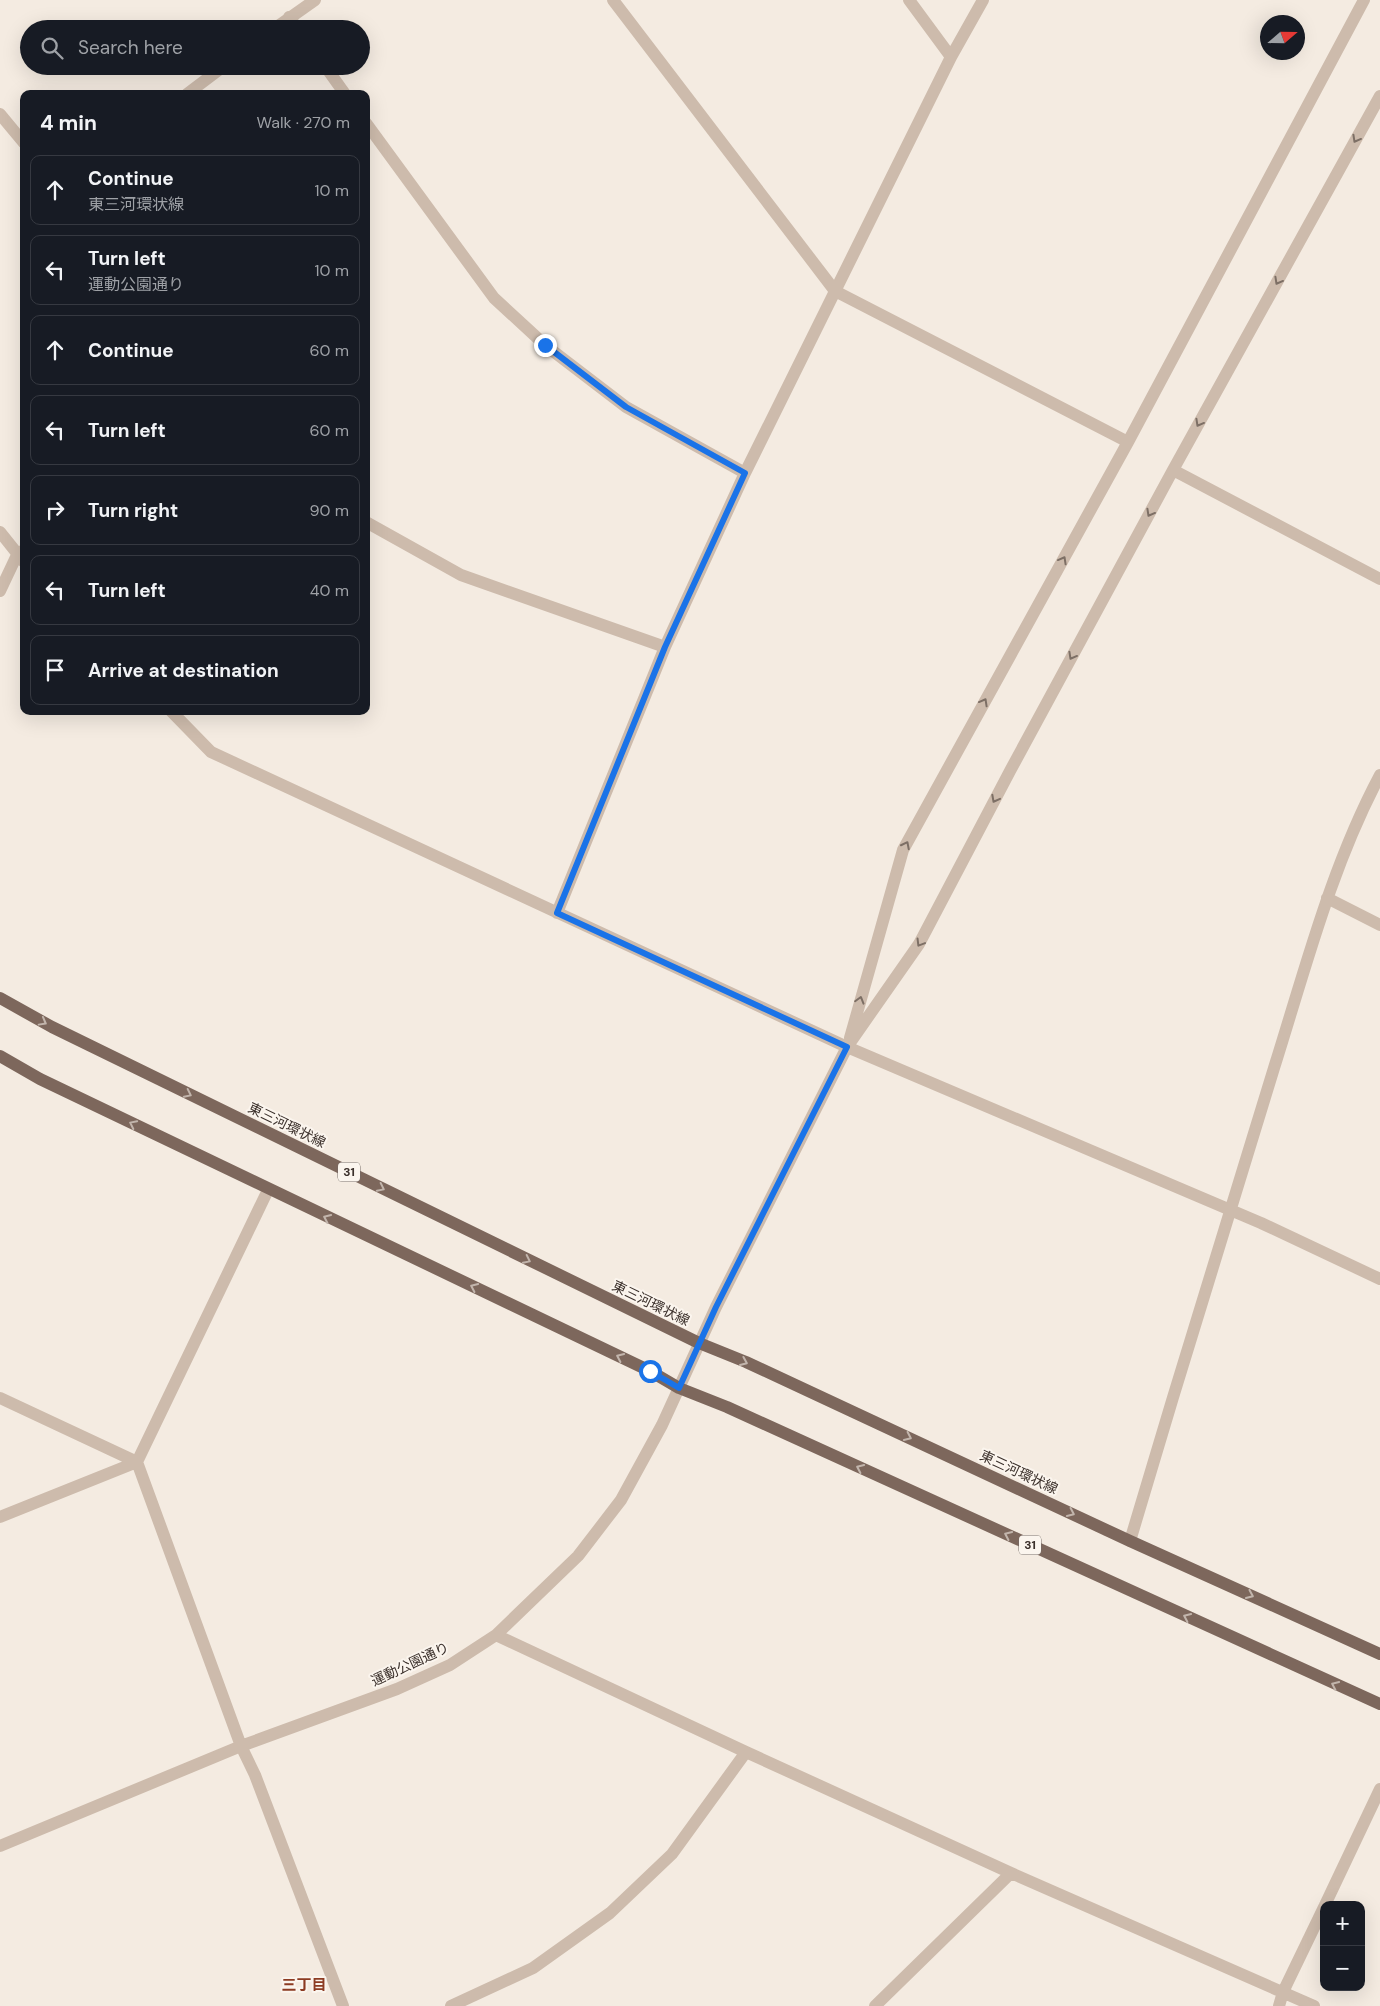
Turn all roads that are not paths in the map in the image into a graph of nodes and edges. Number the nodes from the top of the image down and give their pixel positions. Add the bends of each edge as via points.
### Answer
1 (315, 0) edge
2 (614, 0) edge
3 (909, 0) edge
4 (983, 0) edge
5 (1364, 0) edge
6 (289, 17) junction
7 (285, 20) edge
8 (291, 20) edge
9 (951, 57) junction
10 (212, 75) edge
11 (331, 75) edge
12 (192, 90) edge
13 (342, 90) edge
14 (1380, 96) edge
15 (0, 114) edge
16 (370, 128) edge
17 (20, 137) edge
18 (835, 291) junction
19 (1128, 442) junction
20 (1173, 470) junction
21 (745, 473) junction
22 (370, 524) edge
23 (0, 532) edge
24 (20, 554) edge
25 (20, 557) edge
26 (1380, 579) edge
27 (0, 591) edge
28 (665, 647) junction
29 (175, 715) edge
30 (1380, 775) edge
31 (1327, 898) junction
32 (557, 913) junction
33 (1380, 925) edge
34 (0, 998) edge
35 (847, 1047) junction
36 (0, 1056) edge
37 (268, 1190) junction
38 (1230, 1210) junction
39 (1380, 1279) edge
40 (699, 1343) junction
41 (679, 1388) junction
42 (0, 1398) edge
43 (137, 1462) junction
44 (0, 1517) edge
45 (1130, 1541) junction
46 (496, 1635) junction
47 (1380, 1654) edge
48 (1380, 1704) edge
49 (241, 1746) junction
50 (746, 1752) junction
51 (1380, 1789) edge
52 (0, 1846) edge
53 (1011, 1873) junction
54 (1326, 1901) edge
55 (1320, 1914) edge
56 (1283, 1992) junction
57 (343, 2006) edge
58 (451, 2006) edge
59 (875, 2006) edge
60 (1279, 2006) edge
61 (1314, 2006) edge

1 - 6 street
2 - 18 street
3 - 9 street
4 - 9 street
5 - 19 street
6 - 7 street
6 - 8 street
9 - 18 street
10 - 12 street
11 - 13 street
14 -> 20 street
15 - 17 street
16 - 21 street via 494,298 545,345 626,407
18 - 19 street
18 - 21 street
35 -> 19 street via 903,850
20 - 26 street
20 -> 35 street via 919,944
21 - 28 street
22 - 28 street via 461,575
23 - 24 street
25 - 27 street
28 - 32 street
29 - 32 street via 211,752
30 - 31 street via 1366,801
31 - 33 street
31 - 38 street
32 - 35 street
34 -> 40 main road, 東三河環状線 / 31 via 52,1027
35 - 38 street
35 - 40 street, 運動公園通り
37 -> 36 main road, 31 via 40,1079
41 -> 37 main road, 31 via 650,1371
37 - 43 street
38 - 39 street
38 - 45 street
40 - 41 street, 運動公園通り
40 -> 45 main road, 東三河環状線 / 31
41 - 46 street, 運動公園通り via 621,1500 578,1556
48 -> 41 main road, 31
42 - 43 street
43 - 44 street
43 - 49 street
45 -> 47 main road, 東三河環状線 / 31
46 - 49 street, 運動公園通り via 450,1665 397,1689
46 - 50 street
49 - 52 street, 運動公園通り
49 - 57 street
50 - 53 street
50 - 58 street via 672,1854 610,1913 533,1968
51 - 54 street
53 - 56 street
53 - 59 street
55 - 56 street
56 - 60 street
56 - 61 street

